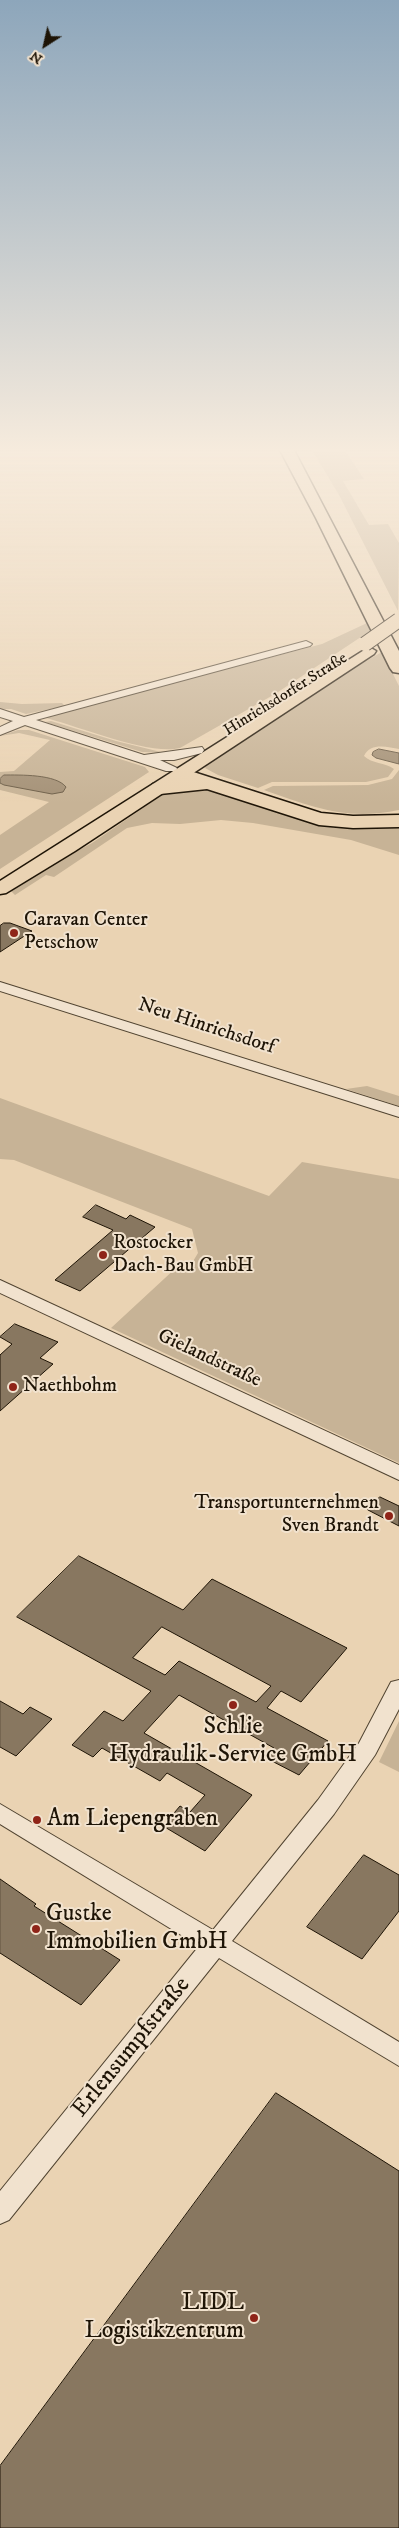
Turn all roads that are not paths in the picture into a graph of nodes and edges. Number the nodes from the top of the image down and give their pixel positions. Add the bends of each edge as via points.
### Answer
1 (348, 568) edge
2 (365, 568) edge
3 (399, 620) edge
4 (399, 630) edge
5 (399, 634) edge
6 (306, 644) dead end
7 (367, 648) junction
8 (399, 668) edge
9 (0, 713) edge
10 (0, 717) edge
11 (24, 722) junction
12 (0, 731) edge
13 (198, 750) junction
14 (136, 757) junction
15 (180, 771) junction
16 (216, 786) junction
17 (160, 788) junction
18 (399, 812) edge
19 (399, 821) edge
20 (0, 878) edge
21 (0, 889) edge
22 (0, 986) edge
23 (399, 1112) edge
24 (0, 1286) edge
25 (399, 1473) edge
26 (399, 1688) edge
27 (0, 1812) edge
28 (216, 1942) junction
29 (399, 2055) edge
30 (0, 2211) edge

1 - 8 highway
2 - 5 highway
3 - 7 main road, Hinrichsdorfer Straße, bridge
4 - 7 main road, Hinrichsdorfer Straße
6 - 11 street via 36,716
7 - 13 main road, Hinrichsdorfer Straße
7 - 15 main road, Hinrichsdorfer Straße
9 - 11 street
10 - 11 street
11 - 12 street
11 - 14 street
13 - 14 street via 171,756
13 - 15 main road, Hinrichsdorfer Straße
14 - 15 street
15 - 16 highway
15 - 17 main road
15 - 18 highway via 327,814 361,817
15 - 20 main road
16 - 17 highway via 188,784
16 - 19 highway via 320,819
17 - 21 main road
22 - 23 street, Neu Hinrichsdorf
24 - 25 street, Gielandstraße
26 - 28 street, Erlensumpfstraße via 352,1774
27 - 28 street
28 - 29 street
28 - 30 street, Erlensumpfstraße

